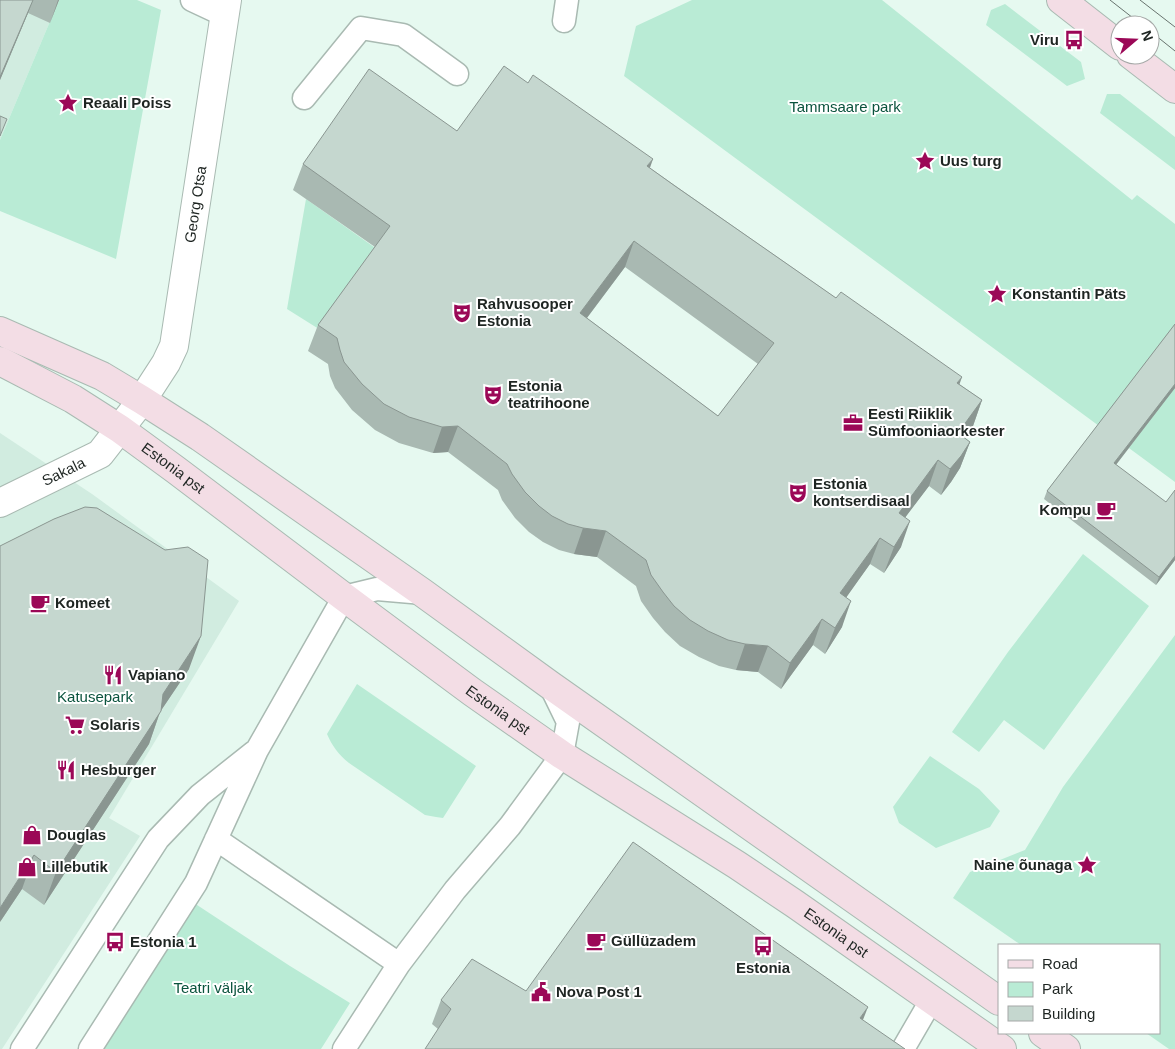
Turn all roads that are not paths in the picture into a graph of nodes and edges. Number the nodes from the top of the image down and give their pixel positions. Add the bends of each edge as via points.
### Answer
1 (192, 0) edge
2 (1061, 0) edge
3 (226, 7) edge
4 (1110, 38) edge
5 (1144, 65) edge
6 (457, 74) dead end
7 (1175, 89) edge
8 (304, 98) dead end
9 (0, 331) edge
10 (0, 361) edge
11 (142, 400) junction
12 (120, 429) junction
13 (0, 503) edge
14 (423, 593) junction
15 (344, 597) junction
16 (550, 685) junction
17 (257, 750) junction
18 (562, 755) junction
19 (216, 839) junction
20 (399, 964) junction
21 (932, 999) junction
22 (998, 1001) edge
23 (1044, 1034) edge
24 (22, 1049) edge
25 (90, 1049) edge
26 (344, 1049) edge
27 (903, 1049) edge
28 (1002, 1049) edge
29 (1066, 1049) edge

1 - 3 lane
2 - 4 main road
3 - 11 street, Georg Otsa via 174,346
5 - 7 main road
6 - 8 lane via 403,35 361,28
9 - 11 main road via 102,376
10 - 12 main road, Estonia pst via 73,398
11 - 12 street, Georg Otsa
11 - 14 main road
12 - 13 street, Sakala via 100,454
12 - 15 main road, Estonia pst
14 - 15 lane via 378,589
14 - 16 main road
15 - 17 lane
15 - 18 main road, Estonia pst
16 - 18 lane via 568,722
16 - 22 main road
17 - 19 lane
17 - 24 lane via 200,795 158,839
18 - 20 lane via 510,826 455,890
18 - 21 main road, Estonia pst via 736,864
19 - 20 lane
19 - 25 lane via 196,882
20 - 26 lane
21 - 27 lane
21 - 28 main road, Estonia pst
23 - 29 main road

